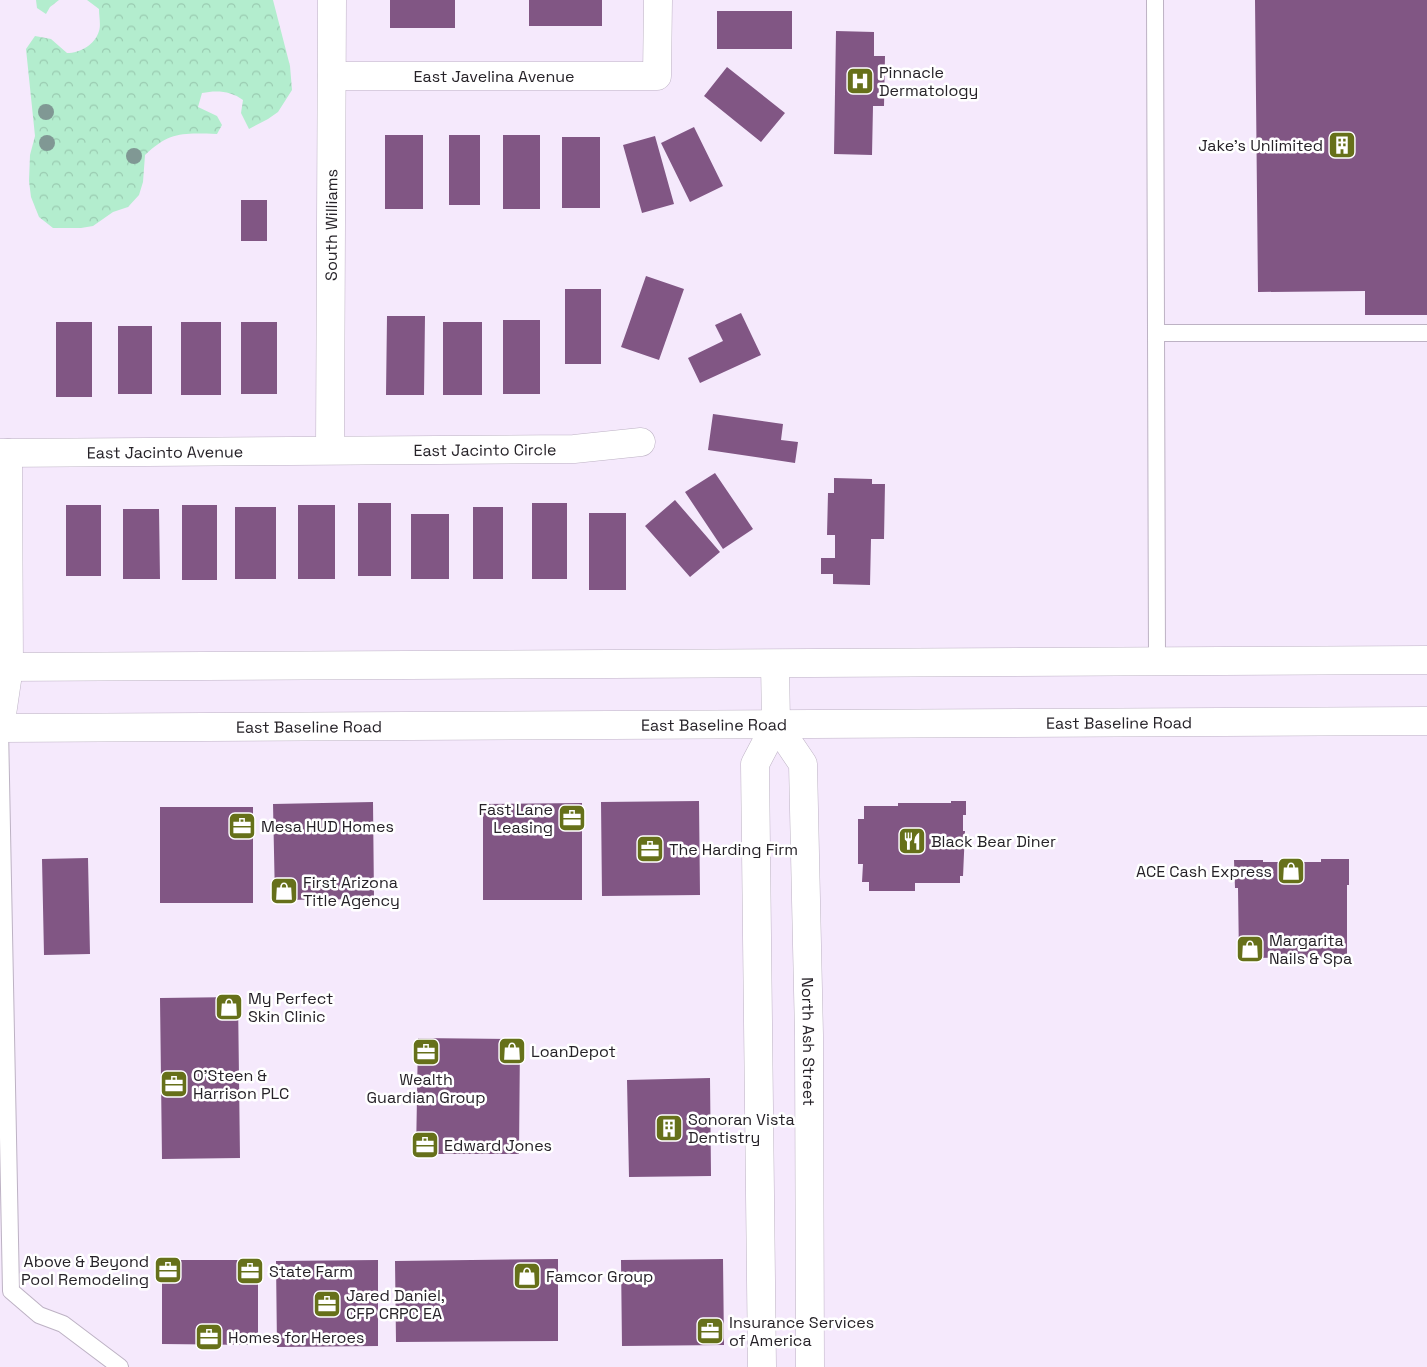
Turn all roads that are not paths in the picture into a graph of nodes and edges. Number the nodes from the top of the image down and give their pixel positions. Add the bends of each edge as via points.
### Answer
1 (332, 0) edge
2 (658, 0) edge
3 (1155, 0) edge
4 (332, 76) junction
5 (1427, 332) edge
6 (1156, 334) junction
7 (641, 442) dead end
8 (330, 450) junction
9 (4, 453) edge
10 (1427, 660) edge
11 (1157, 662) junction
12 (775, 664) junction
13 (4, 667) edge
14 (1427, 721) edge
15 (776, 724) junction
16 (0, 728) edge
17 (0, 818) edge
18 (120, 1367) edge
19 (762, 1367) edge
20 (810, 1367) edge

1 - 4 street, South Williams
2 - 4 street, East Javelina Avenue via 657,76
3 - 6 lane
4 - 8 street, South Williams
5 - 6 lane
6 - 11 lane
7 - 8 street, East Jacinto Circle via 574,449
8 - 9 street, East Jacinto Avenue
9 - 13 street
10 - 11 street
11 - 12 street
12 - 13 street
12 - 15 street
13 - 16 street
14 - 15 street, East Baseline Road
15 - 16 street, East Baseline Road
15 - 19 street via 755,764
15 - 20 street, North Ash Street via 803,764 809,1045
16 - 17 lane
17 - 18 lane via 11,1291 39,1315 63,1324

